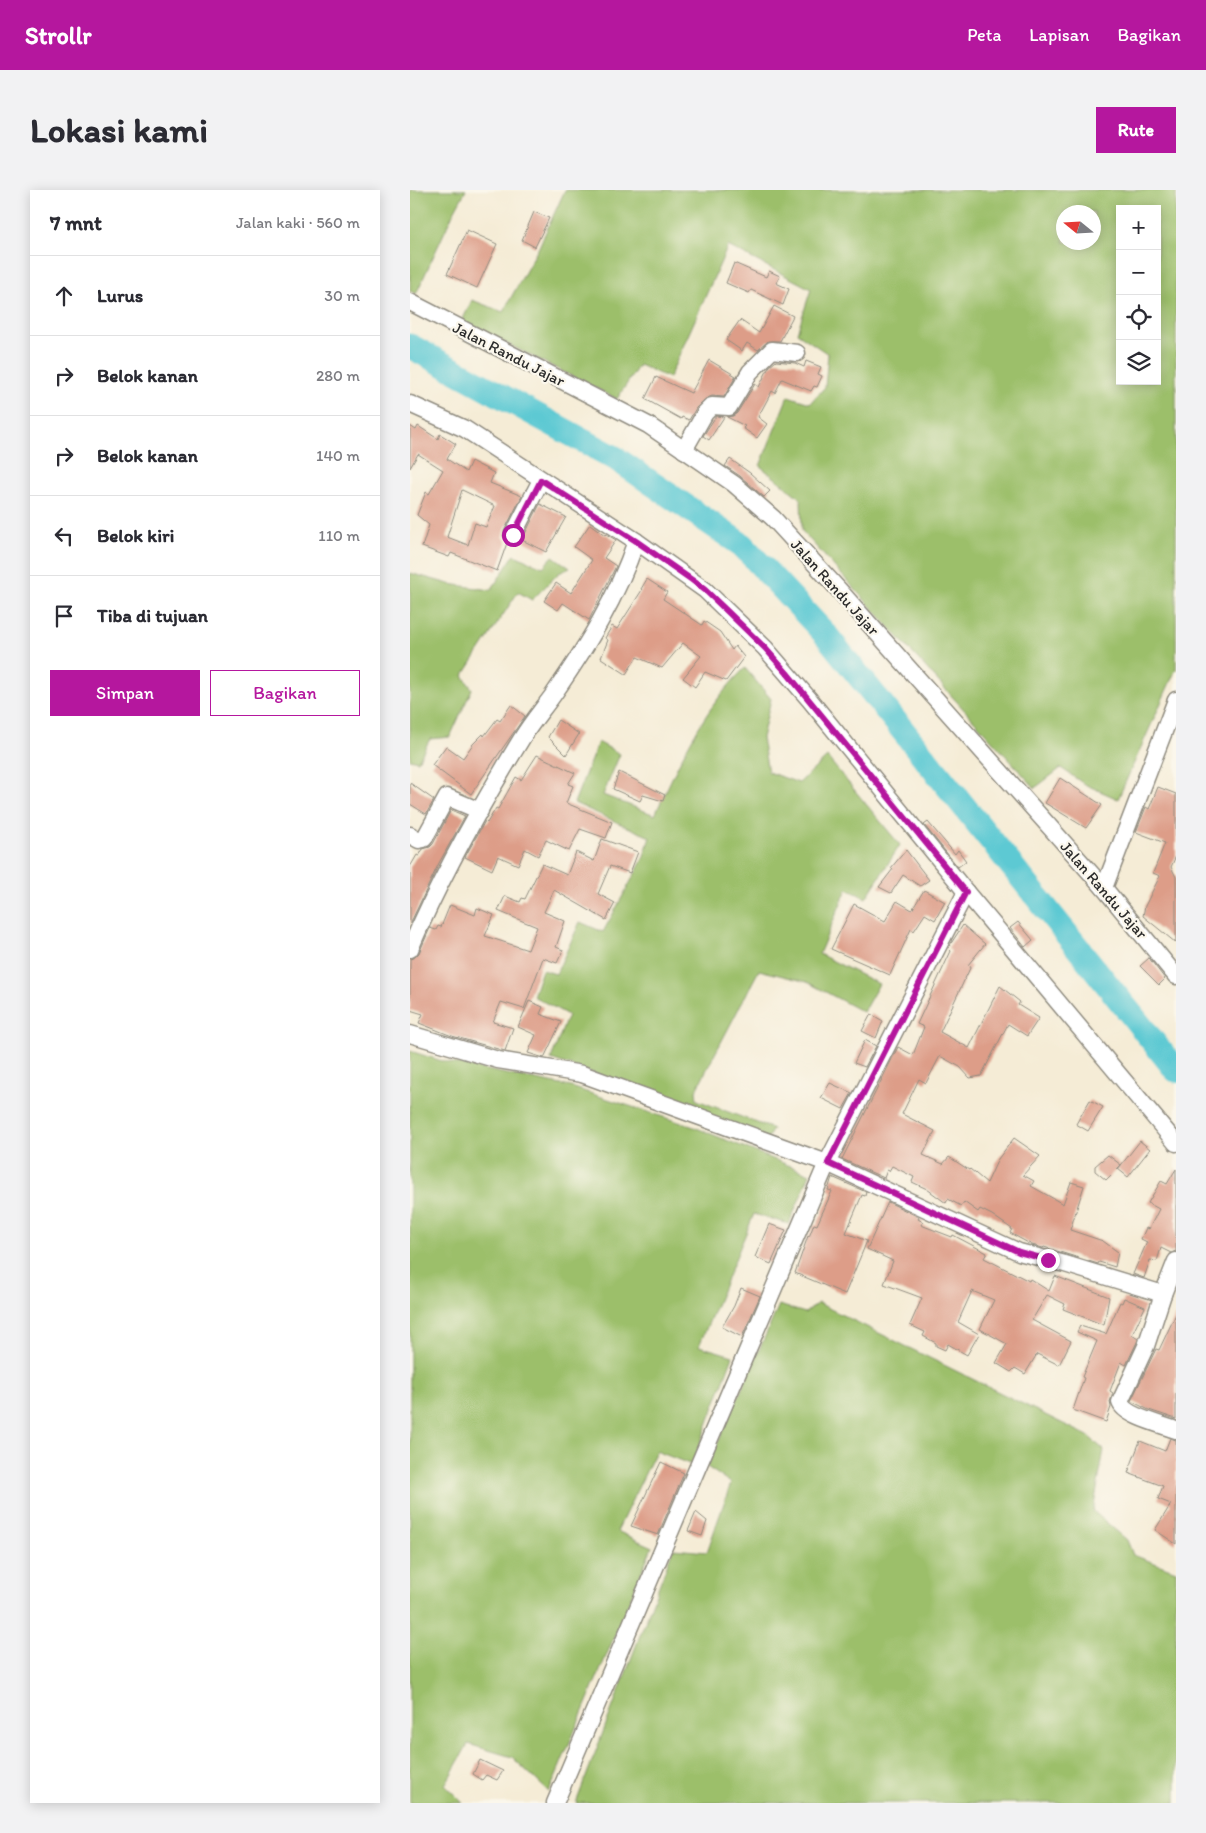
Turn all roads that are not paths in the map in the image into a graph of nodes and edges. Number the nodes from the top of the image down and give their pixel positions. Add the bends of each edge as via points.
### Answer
1 (410, 302) edge
2 (797, 353) dead end
3 (410, 404) edge
4 (688, 442) junction
5 (541, 480) junction
6 (513, 535) dead end
7 (636, 541) junction
8 (1176, 700) edge
9 (480, 811) junction
10 (410, 835) edge
11 (1104, 888) junction
12 (966, 892) junction
13 (410, 949) edge
14 (1176, 976) edge
15 (410, 1034) edge
16 (1176, 1143) edge
17 (828, 1163) junction
18 (1176, 1261) edge
19 (1163, 1294) junction
20 (1176, 1430) edge
21 (555, 1803) edge

1 - 4 street, Jalan Randu Jajar via 648,425
2 - 4 street via 772,350 750,372 729,407 712,406
3 - 5 street via 465,429
4 - 11 street, Jalan Randu Jajar via 773,518
5 - 6 street
5 - 7 street
7 - 9 street via 627,568 597,630 522,738
7 - 12 street via 705,590 765,648
8 - 11 street
9 - 10 street via 447,797 424,839
9 - 13 street
11 - 14 street, Jalan Randu Jajar
12 - 16 street
12 - 17 street
15 - 17 street via 498,1060 582,1074
17 - 19 street via 1019,1252
17 - 21 street
18 - 19 street
19 - 20 street via 1146,1346 1120,1402 1130,1413

